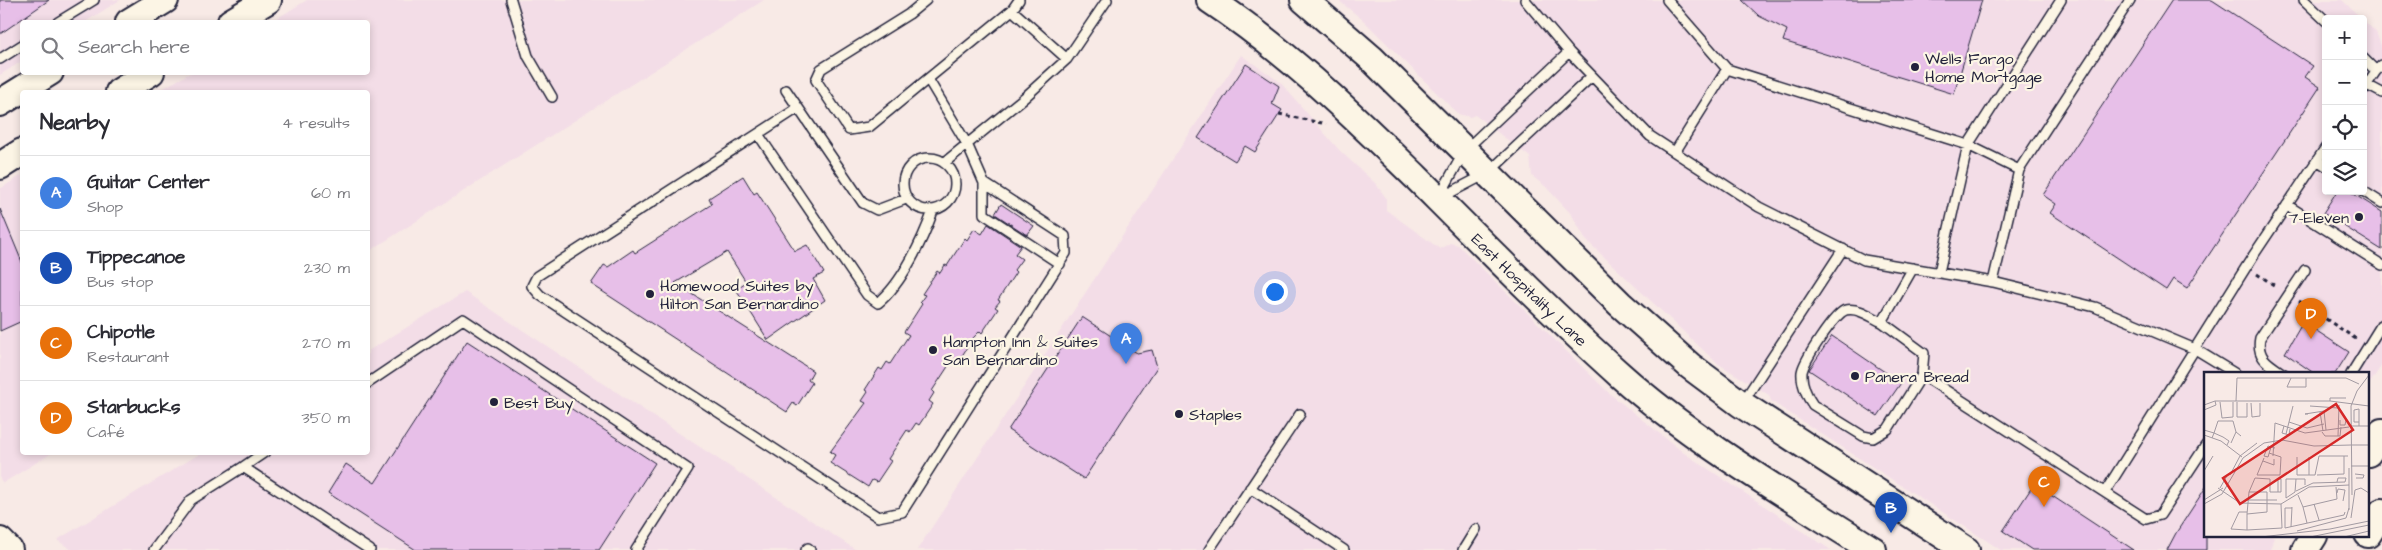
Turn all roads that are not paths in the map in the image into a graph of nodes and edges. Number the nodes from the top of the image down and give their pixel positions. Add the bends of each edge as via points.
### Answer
1 (94, 0) edge
2 (165, 0) edge
3 (268, 0) edge
4 (511, 0) edge
5 (926, 0) edge
6 (1019, 0) edge
7 (1108, 0) edge
8 (1210, 0) edge
9 (1304, 0) edge
10 (1525, 0) edge
11 (1667, 0) edge
12 (2061, 0) edge
13 (2130, 0) edge
14 (2304, 0) edge
15 (1012, 10) junction
16 (2322, 17) edge
17 (61, 20) edge
18 (132, 20) edge
19 (234, 20) edge
20 (20, 46) edge
21 (1569, 52) junction
22 (0, 59) edge
23 (1067, 59) junction
24 (2366, 60) edge
25 (2379, 68) edge
26 (1727, 69) junction
27 (45, 75) edge
28 (146, 75) edge
29 (1592, 76) junction
30 (928, 79) junction
31 (2367, 84) edge
32 (2367, 88) edge
33 (22, 90) edge
34 (122, 90) edge
35 (786, 90) dead end
36 (20, 91) edge
37 (2382, 92) edge
38 (552, 97) dead end
39 (0, 104) edge
40 (798, 108) junction
41 (758, 134) junction
42 (967, 144) junction
43 (1968, 145) junction
44 (1465, 150) junction
45 (2324, 150) edge
46 (1675, 152) junction
47 (20, 153) edge
48 (2317, 160) junction
49 (944, 163) junction
50 (2322, 163) edge
51 (0, 166) edge
52 (2019, 170) junction
53 (1488, 173) junction
54 (984, 183) junction
55 (2367, 194) edge
56 (906, 199) junction
57 (1438, 199) junction
58 (2382, 203) edge
59 (2287, 205) junction
60 (933, 211) junction
61 (1843, 250) junction
62 (1060, 264) junction
63 (2382, 265) edge
64 (1913, 268) junction
65 (2305, 270) dead end
66 (1938, 272) junction
67 (1994, 282) junction
68 (1882, 322) junction
69 (2382, 324) edge
70 (2195, 349) junction
71 (2233, 372) edge
72 (2281, 372) edge
73 (2352, 372) edge
74 (1922, 375) junction
75 (370, 382) edge
76 (1741, 404) junction
77 (1300, 414) dead end
78 (2382, 432) edge
79 (2204, 448) edge
80 (2370, 450) edge
81 (260, 455) edge
82 (243, 467) junction
83 (1250, 488) junction
84 (2105, 492) junction
85 (2382, 512) edge
86 (1476, 529) dead end
87 (2370, 530) edge
88 (2313, 538) edge
89 (2365, 538) edge
90 (0, 540) edge
91 (9, 550) edge
92 (154, 550) edge
93 (370, 550) edge
94 (636, 550) edge
95 (806, 550) edge
96 (810, 550) edge
97 (1209, 550) edge
98 (1344, 550) edge
99 (1463, 550) edge
100 (1873, 550) edge
101 (1966, 550) edge
102 (2305, 550) edge
103 (2358, 550) edge

1 - 17 lane
2 - 18 main road
3 - 19 main road
4 - 38 lane via 528,56
5 - 30 lane via 821,69 816,80 849,130 869,127
6 - 15 lane
7 - 23 lane
8 - 57 main road, East Hospitality Lane via 1241,20 1327,90
9 - 44 main road via 1372,58
10 - 21 lane
11 - 26 lane
12 - 43 lane
13 - 52 lane
14 - 16 lane
15 - 23 lane
15 - 30 lane
20 - 22 lane
21 - 29 lane
21 - 44 lane
23 - 42 lane
24 - 25 lane
25 - 31 lane
26 - 43 lane
26 - 46 lane
27 - 33 main road
28 - 34 main road
29 - 46 lane via 1650,136
29 - 53 lane
30 - 42 lane
32 - 37 lane
35 - 40 lane
36 - 39 main road
40 - 41 lane
40 - 56 lane via 863,203 877,210
41 - 60 lane via 867,296 878,302 889,294 925,234
41 - 62 lane via 537,276 532,286 540,296 878,517 902,512
42 - 49 lane
42 - 54 lane
43 - 52 lane
43 - 66 lane
44 - 53 main road
44 - 57 lane
45 - 48 lane
46 - 61 lane via 1759,207
47 - 51 main road
48 - 50 lane
48 - 59 lane
49 - 56 lane via 934,158 914,162 903,179
49 - 60 lane via 951,170 955,190 947,204
52 - 67 lane
53 - 57 lane
53 - 76 main road via 1652,334
54 - 62 lane via 984,214
54 - 62 lane via 1065,236 1066,253
55 - 58 lane
56 - 60 lane via 914,206
57 - 100 main road, East Hospitality Lane via 1653,404 1724,455
59 - 63 lane
59 - 70 lane
61 - 64 lane via 1864,260
61 - 76 lane
64 - 66 lane
64 - 68 lane
65 - 72 lane via 2260,338 2259,346 2265,362
66 - 67 lane
67 - 70 lane via 2095,307
68 - 74 lane via 1924,353
68 - 74 lane via 1857,310 1849,309 1836,315 1804,365 1803,382 1809,400 1863,436 1873,438 1888,429
69 - 73 lane
70 - 71 lane
70 - 84 lane
74 - 84 lane
75 - 94 lane via 462,319 688,469
76 - 101 main road
77 - 83 lane
78 - 80 main road
79 - 84 lane via 2160,515 2146,519
81 - 82 lane
82 - 92 lane via 191,500
82 - 93 lane
83 - 97 lane
83 - 98 lane
85 - 87 main road
86 - 99 lane
88 - 102 main road
89 - 103 main road
90 - 91 main road
95 - 96 lane

